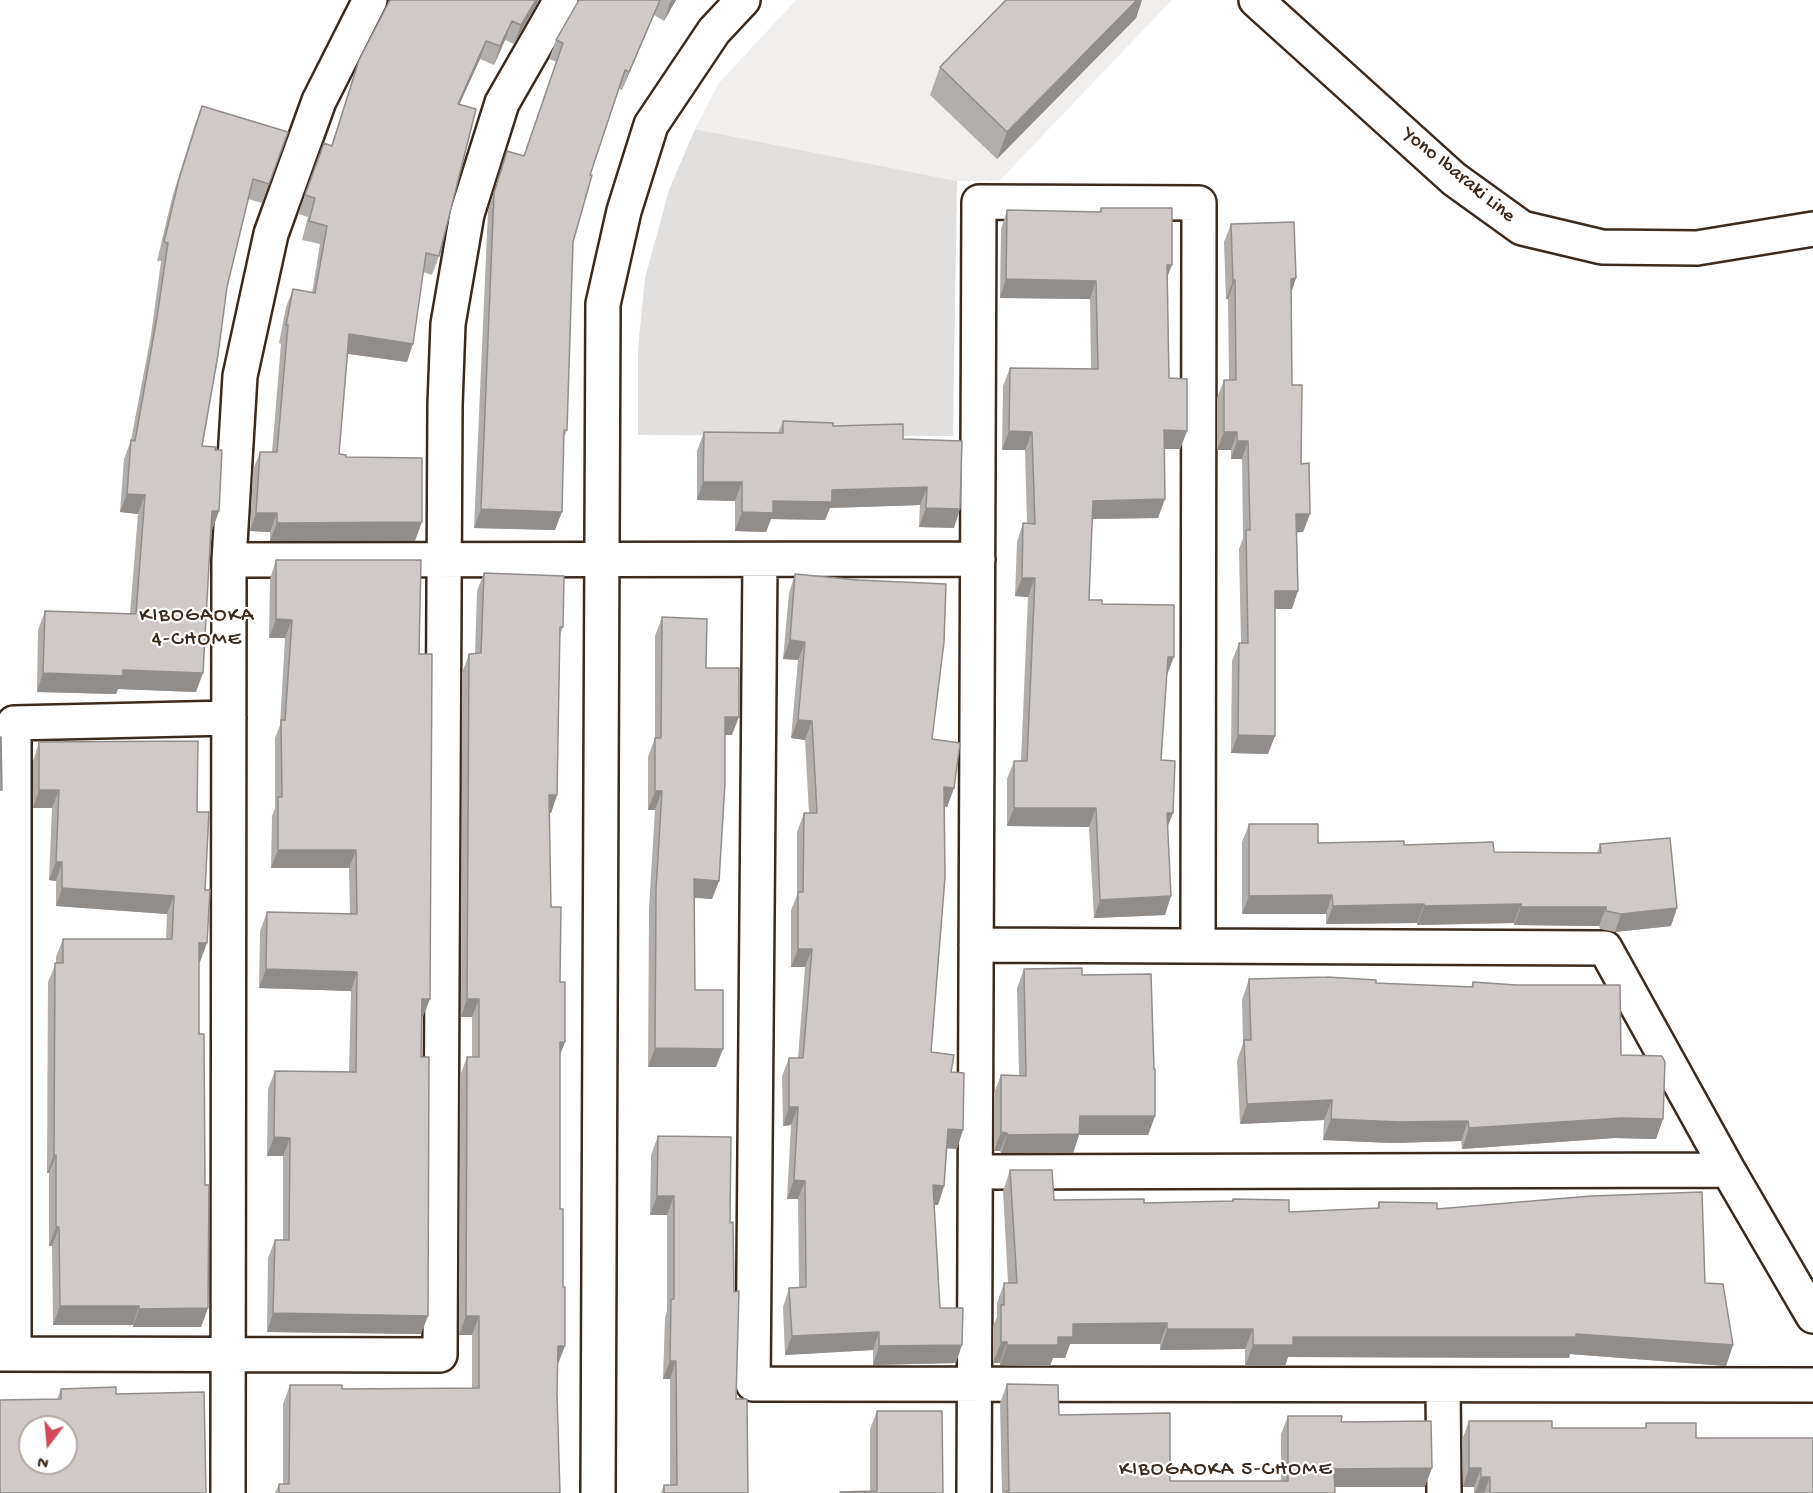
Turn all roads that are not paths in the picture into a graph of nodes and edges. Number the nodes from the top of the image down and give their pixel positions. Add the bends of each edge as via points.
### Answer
1 (370, 0) edge
2 (561, 0) edge
3 (743, 0) edge
4 (1258, 1) edge
5 (1813, 229) edge
6 (601, 559) junction
7 (229, 560) junction
8 (444, 560) junction
9 (760, 560) junction
10 (978, 560) junction
11 (229, 718) junction
12 (7, 920) edge
13 (976, 945) junction
14 (1198, 946) junction
15 (1728, 1170) junction
16 (976, 1172) junction
17 (1813, 1316) edge
18 (7, 1354) edge
19 (228, 1355) junction
20 (975, 1384) junction
21 (1443, 1385) junction
22 (1813, 1385) edge
23 (228, 1493) edge
24 (598, 1493) edge
25 (974, 1493) edge
26 (1444, 1493) edge

1 - 7 street via 319,101 271,234 240,376
2 - 8 street via 502,103 466,214 448,324
3 - 6 street via 714,31 651,125 624,211 603,304
4 - 5 street, Yono Ibaraki Line via 1454,179 1522,228 1602,247 1662,248 1697,248
6 - 8 street
6 - 9 street
6 - 24 street
7 - 8 street
7 - 11 street
8 - 19 street via 440,1355
9 - 10 street
9 - 20 street via 753,1384
10 - 13 street
10 - 14 street via 980,202 1199,203
11 - 12 street via 14,723
11 - 19 street
12 - 18 street
13 - 14 street
13 - 16 street
14 - 15 street via 1605,948
15 - 16 street
15 - 17 street
16 - 20 street
18 - 19 street
19 - 23 street
20 - 21 street
20 - 25 street
21 - 22 street
21 - 26 street

